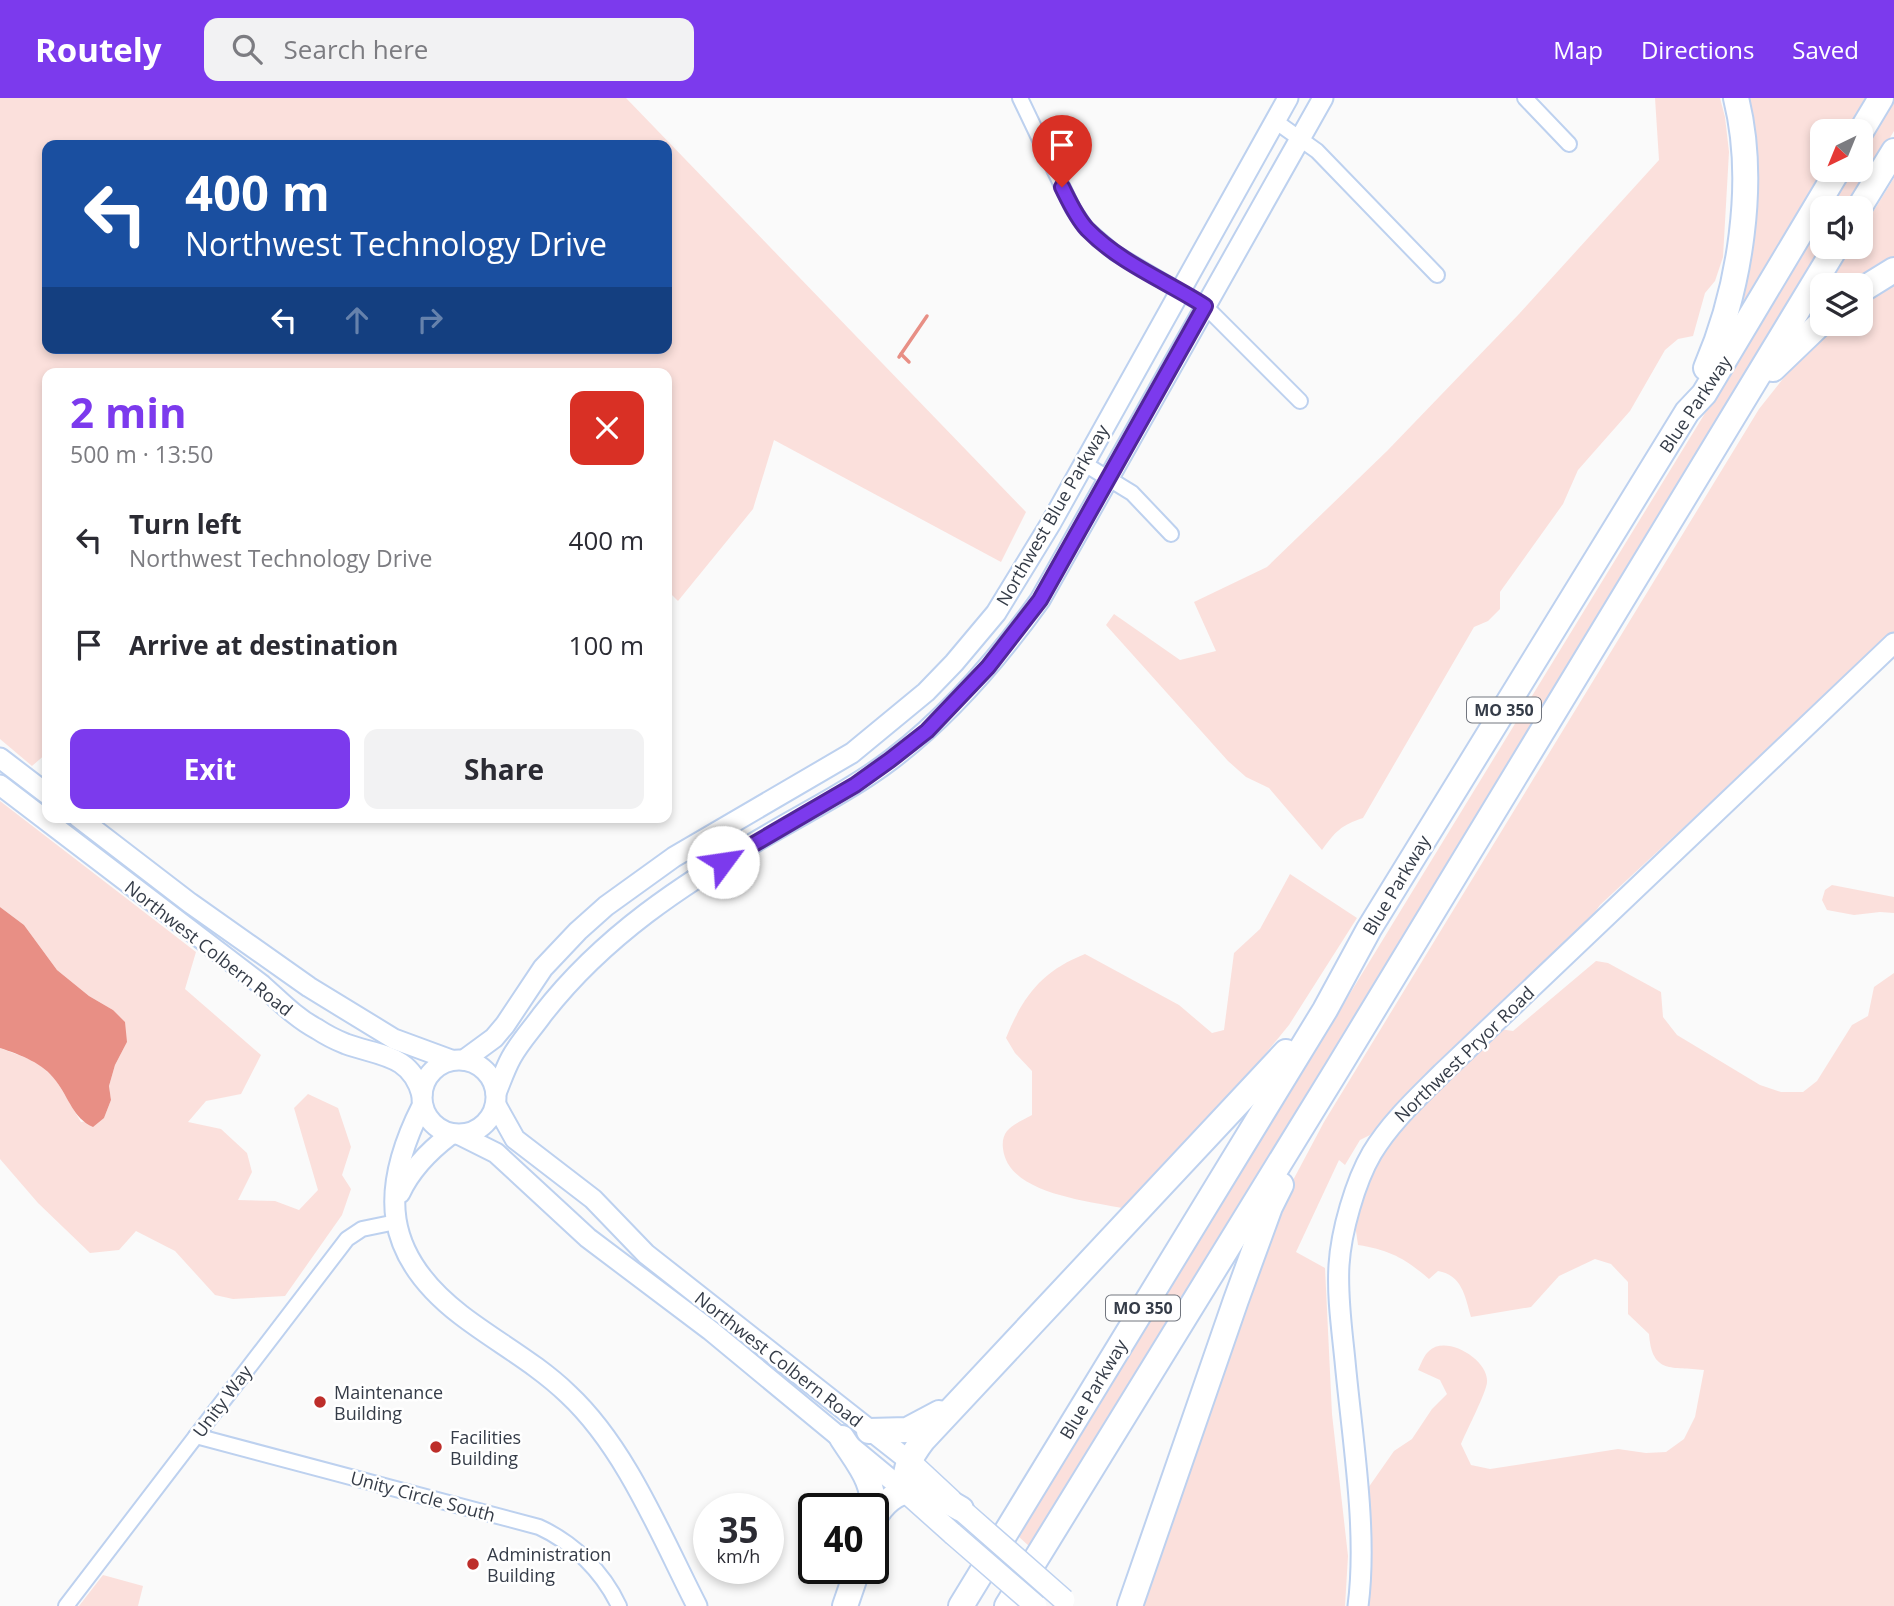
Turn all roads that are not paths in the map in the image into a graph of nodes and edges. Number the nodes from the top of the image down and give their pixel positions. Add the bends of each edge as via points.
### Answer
1 (1020, 98) edge
2 (1288, 98) edge
3 (1323, 98) edge
4 (1525, 98) edge
5 (1736, 98) edge
6 (1881, 98) edge
7 (1868, 119) edge
8 (1275, 121) junction
9 (1300, 139) junction
10 (1569, 144) dead end
11 (1894, 151) edge
12 (1831, 182) edge
13 (1866, 196) edge
14 (1829, 259) edge
15 (1894, 270) edge
16 (1437, 275) dead end
17 (1873, 283) edge
18 (1180, 290) junction
19 (1205, 306) junction
20 (1810, 335) edge
21 (1745, 397) junction
22 (1300, 401) dead end
23 (1687, 412) junction
24 (1083, 463) junction
25 (1109, 477) junction
26 (1171, 534) dead end
27 (1894, 643) edge
28 (0, 758) edge
29 (0, 785) edge
30 (42, 790) edge
31 (42, 817) edge
32 (50, 823) edge
33 (86, 823) edge
34 (1325, 1010) junction
35 (457, 1060) junction
36 (1338, 1068) junction
37 (496, 1099) junction
38 (422, 1100) junction
39 (455, 1135) junction
40 (395, 1213) junction
41 (956, 1404) junction
42 (869, 1431) junction
43 (196, 1436) junction
44 (842, 1438) junction
45 (908, 1460) junction
46 (906, 1492) junction
47 (873, 1493) edge
48 (889, 1498) edge
49 (963, 1511) junction
50 (853, 1584) edge
51 (1068, 1603) edge
52 (1131, 1605) edge
53 (66, 1606) edge
54 (619, 1606) edge
55 (697, 1606) edge
56 (845, 1606) edge
57 (961, 1606) edge
58 (1007, 1606) edge
59 (1036, 1606) edge
60 (1357, 1606) edge

1 - 18 street via 1086,228 1115,253
2 - 8 main road, Northwest Blue Parkway
3 - 9 main road, Northwest Blue Parkway
4 - 10 street
5 - 23 highway via 1745,177 1737,265 1715,346
6 - 7 highway
8 - 9 street
8 - 18 main road, Northwest Blue Parkway
9 - 16 street via 1317,150
9 - 19 main road, Northwest Blue Parkway
11 - 13 highway
12 - 23 highway, Blue Parkway / MO 350 via 1704,394
14 - 21 highway, Blue Parkway / MO 350
15 - 17 highway
18 - 19 street
18 - 24 main road, Northwest Blue Parkway
19 - 22 street
19 - 25 main road, Northwest Blue Parkway
20 - 21 highway
21 - 36 highway, Blue Parkway / MO 350
23 - 34 highway, Blue Parkway / MO 350 via 1369,929
24 - 25 street
24 - 35 main road, Northwest Blue Parkway via 996,613 926,692 852,753 674,857 606,906 542,968 494,1038
25 - 26 street via 1132,493
25 - 37 main road, Northwest Blue Parkway via 1040,600 956,702 927,731 855,785 678,888 647,911 585,965 552,1002 512,1057
27 - 60 main road, Northwest Pryor Road via 1441,1073 1391,1125 1372,1153 1356,1184 1339,1264 1358,1507 1361,1574
28 - 30 main road
29 - 31 main road, Northwest Colbern Road
32 - 38 main road, Northwest Colbern Road via 299,1018 347,1044 406,1066 418,1080
33 - 35 main road, Northwest Colbern Road via 309,987 394,1039
34 - 41 highway
34 - 57 highway, Blue Parkway / MO 350
35 - 37 main road via 485,1070
35 - 38 main road via 431,1072
36 - 52 highway via 1270,1207
36 - 58 highway, Blue Parkway / MO 350
37 - 39 main road via 483,1126
37 - 42 main road, Northwest Colbern Road via 506,1125 525,1149 593,1199 646,1254
38 - 39 main road via 436,1127
38 - 40 main road via 395,1179
39 - 40 main road via 424,1157 407,1179
39 - 44 main road, Northwest Colbern Road via 496,1153 588,1238
40 - 43 street, Unity Way via 347,1240
40 - 55 main road via 407,1259 428,1287 568,1394 598,1429 650,1513
41 - 42 highway via 907,1430
41 - 45 highway
42 - 45 main road, Northwest Colbern Road
43 - 53 street, Unity Way
43 - 54 street, Unity Circle South via 539,1527 565,1541 590,1564
44 - 46 main road, Northwest Colbern Road
44 - 47 highway via 869,1478
45 - 46 highway
45 - 49 main road, Northwest Colbern Road
46 - 48 highway
46 - 49 highway via 935,1494
46 - 59 main road, bridge
49 - 51 main road, Northwest Colbern Road, bridge
50 - 56 highway

